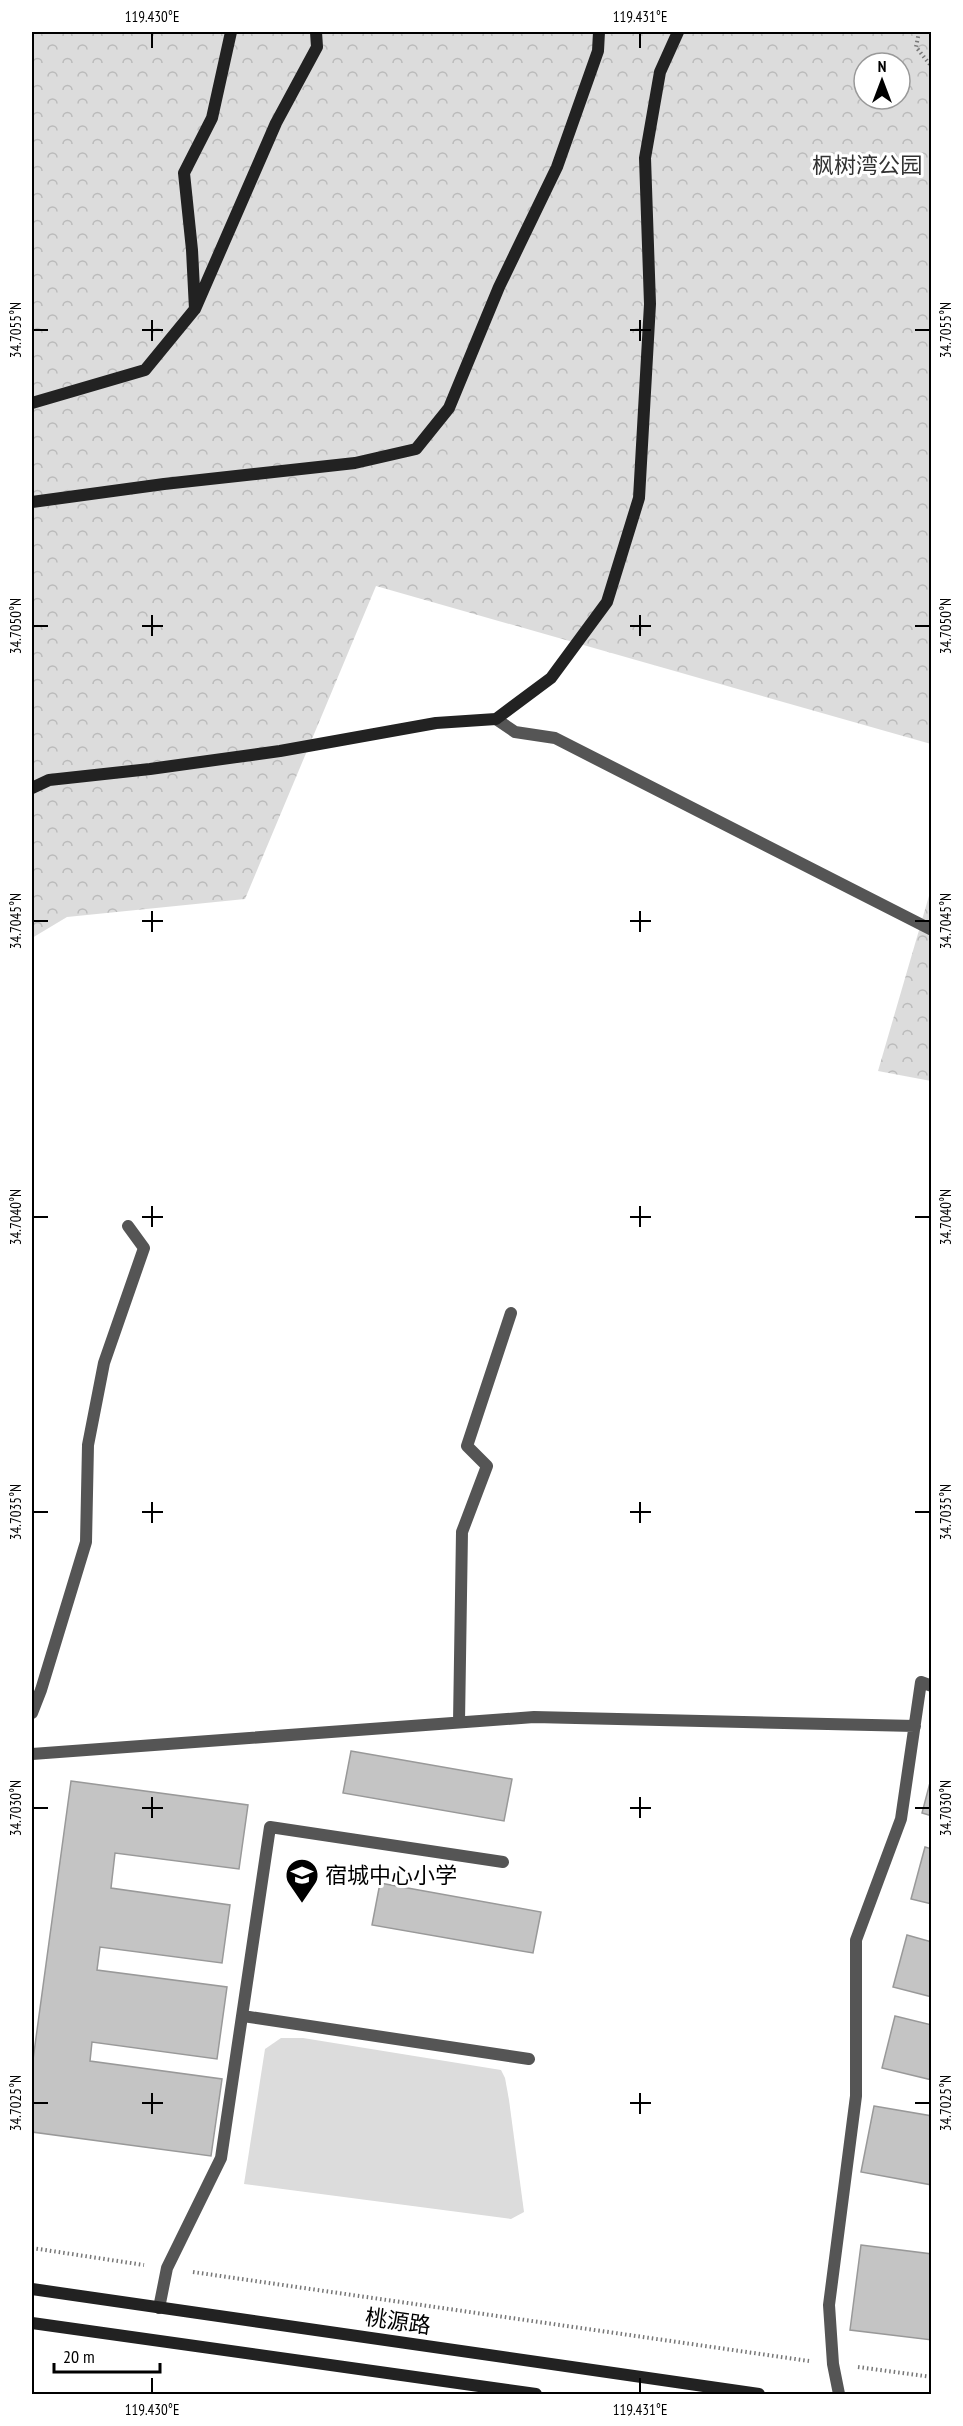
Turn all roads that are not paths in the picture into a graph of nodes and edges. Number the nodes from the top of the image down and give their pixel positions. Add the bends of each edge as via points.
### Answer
1 (231, 32) edge
2 (316, 32) edge
3 (599, 32) edge
4 (678, 32) edge
5 (195, 309) junction
6 (32, 403) edge
7 (32, 502) edge
8 (496, 719) junction
9 (32, 788) edge
10 (932, 930) edge
11 (128, 1226) dead end
12 (511, 1312) dead end
13 (932, 1686) edge
14 (32, 1713) edge
15 (459, 1722) junction
16 (915, 1726) junction
17 (32, 1754) edge
18 (503, 1862) dead end
19 (243, 2016) junction
20 (529, 2060) dead end
21 (32, 2289) edge
22 (159, 2308) junction
23 (32, 2323) edge
24 (536, 2394) edge
25 (759, 2394) edge
26 (839, 2394) edge

1 - 5 street via 212,118 184,173
2 - 5 street via 317,47 276,123
3 - 7 street via 598,51 557,167 499,287 449,408 416,449 355,463
4 - 8 street via 660,72 645,158 650,304 639,498 607,602 551,678
5 - 6 street via 145,370
8 - 9 street via 436,723 280,751 49,780
8 - 10 street via 515,732 555,738
11 - 14 street via 144,1248 104,1363 88,1445 86,1542
12 - 15 street via 467,1446 487,1466 462,1532
13 - 16 street via 921,1682
15 - 16 street via 534,1717
15 - 17 street
16 - 26 street via 901,1819 856,1940 856,2096 829,2305
18 - 19 street via 270,1827
19 - 20 street
19 - 22 street via 221,2158 167,2268
21 - 22 street, 桃源路
22 - 25 street, 桃源路
23 - 24 street

